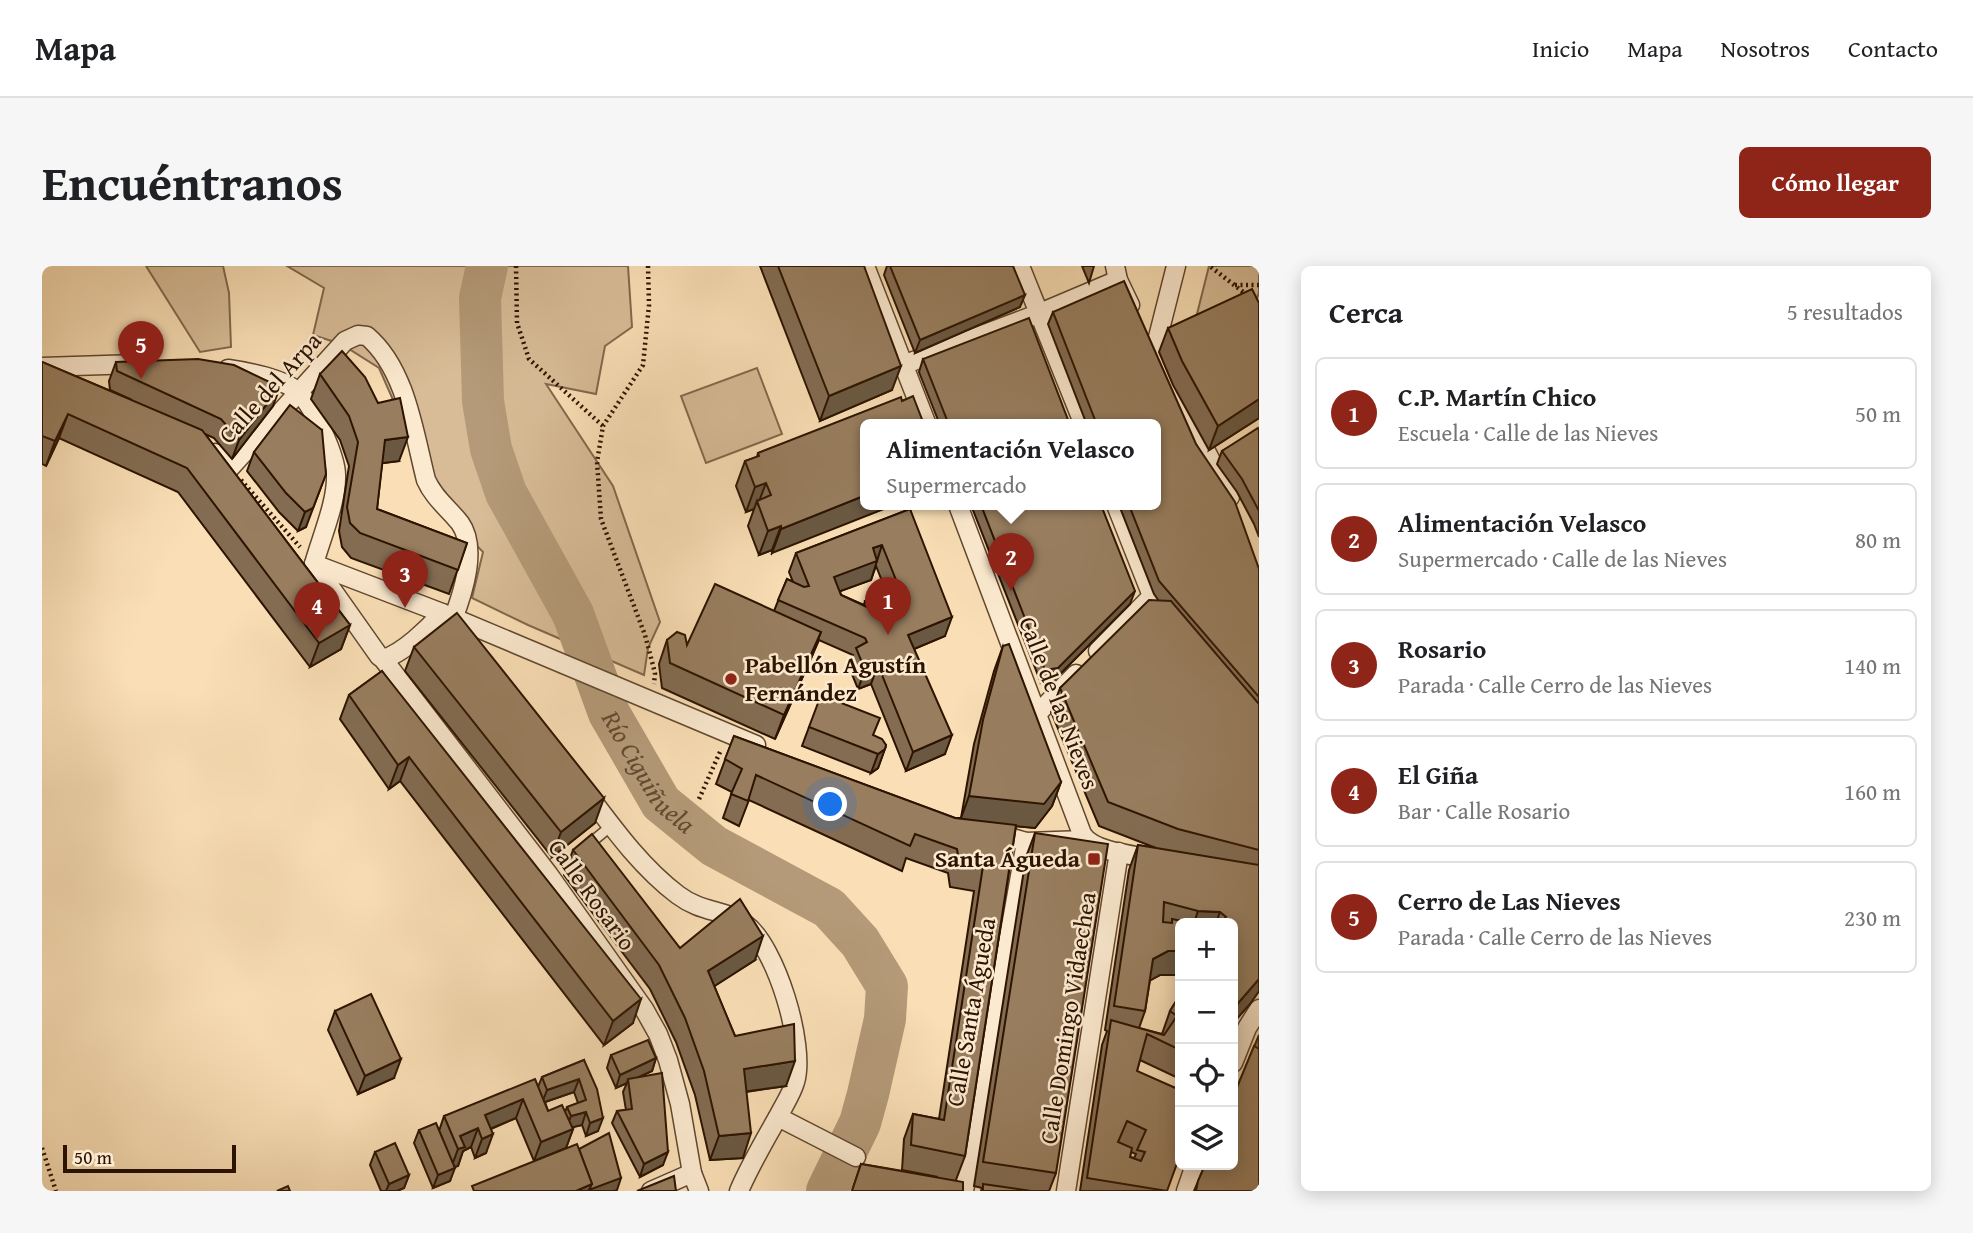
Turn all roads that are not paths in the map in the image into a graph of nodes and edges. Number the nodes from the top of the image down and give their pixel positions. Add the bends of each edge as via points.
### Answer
1 (865, 266) edge
2 (1020, 266) edge
3 (1177, 266) edge
4 (1117, 273) edge
5 (1040, 313) junction
6 (1154, 353) junction
7 (154, 364) edge
8 (903, 365) junction
9 (212, 366) edge
10 (42, 368) edge
11 (78, 385) edge
12 (299, 392) junction
13 (925, 419) edge
14 (1082, 419) edge
15 (197, 441) edge
16 (1230, 450) edge
17 (1211, 463) junction
18 (960, 510) edge
19 (1118, 510) edge
20 (1237, 511) edge
21 (314, 564) junction
22 (1152, 596) junction
23 (447, 616) junction
24 (1179, 628) edge
25 (474, 629) junction
26 (489, 655) edge
27 (383, 659) junction
28 (1037, 714) junction
29 (772, 751) edge
30 (579, 782) edge
31 (611, 826) junction
32 (975, 828) edge
33 (1086, 840) junction
34 (1026, 842) junction
35 (579, 851) edge
36 (1119, 852) junction
37 (1171, 862) edge
38 (1259, 1009) edge
39 (1238, 1056) edge
40 (778, 1117) junction
41 (856, 1157) dead end
42 (1193, 1170) edge
43 (684, 1181) edge
44 (651, 1191) edge
45 (699, 1191) edge
46 (739, 1191) edge
47 (964, 1191) edge
48 (1066, 1191) edge
49 (1186, 1191) edge

1 - 8 street
2 - 5 street
3 - 6 street
4 - 5 street
4 - 6 street
5 - 8 street
5 - 14 street
6 - 17 street
7 - 10 street
8 - 13 street
9 - 12 street via 273,379
10 - 11 street
12 - 15 street, Calle del Arpa via 230,468
12 - 21 street via 330,446 336,476
12 - 23 street, Calle del Arpa via 350,337 367,336 386,358 401,387 431,492 462,526 468,551 467,577
16 - 17 street
17 - 20 street
18 - 28 street, Calle de las Nieves
19 - 22 street
21 - 23 street
21 - 27 street, Calle Rosario
22 - 24 street
22 - 28 street
23 - 25 street
23 - 27 street
25 - 26 street
25 - 29 street
27 - 43 street, Calle Rosario via 549,875 644,1009 668,1060 680,1104
28 - 33 street, Calle de las Nieves
30 - 31 street
31 - 35 lane
31 - 40 street via 676,894 696,907 732,916 761,941 783,989 798,1050 796,1080
32 - 34 street
33 - 34 street
33 - 36 street
34 - 47 street, Calle Santa Águeda
36 - 37 street
36 - 48 street, Calle Domingo Vidaechea
38 - 39 street
40 - 41 street
40 - 46 street
42 - 49 street
43 - 44 street
43 - 45 street, Calle Rosario

